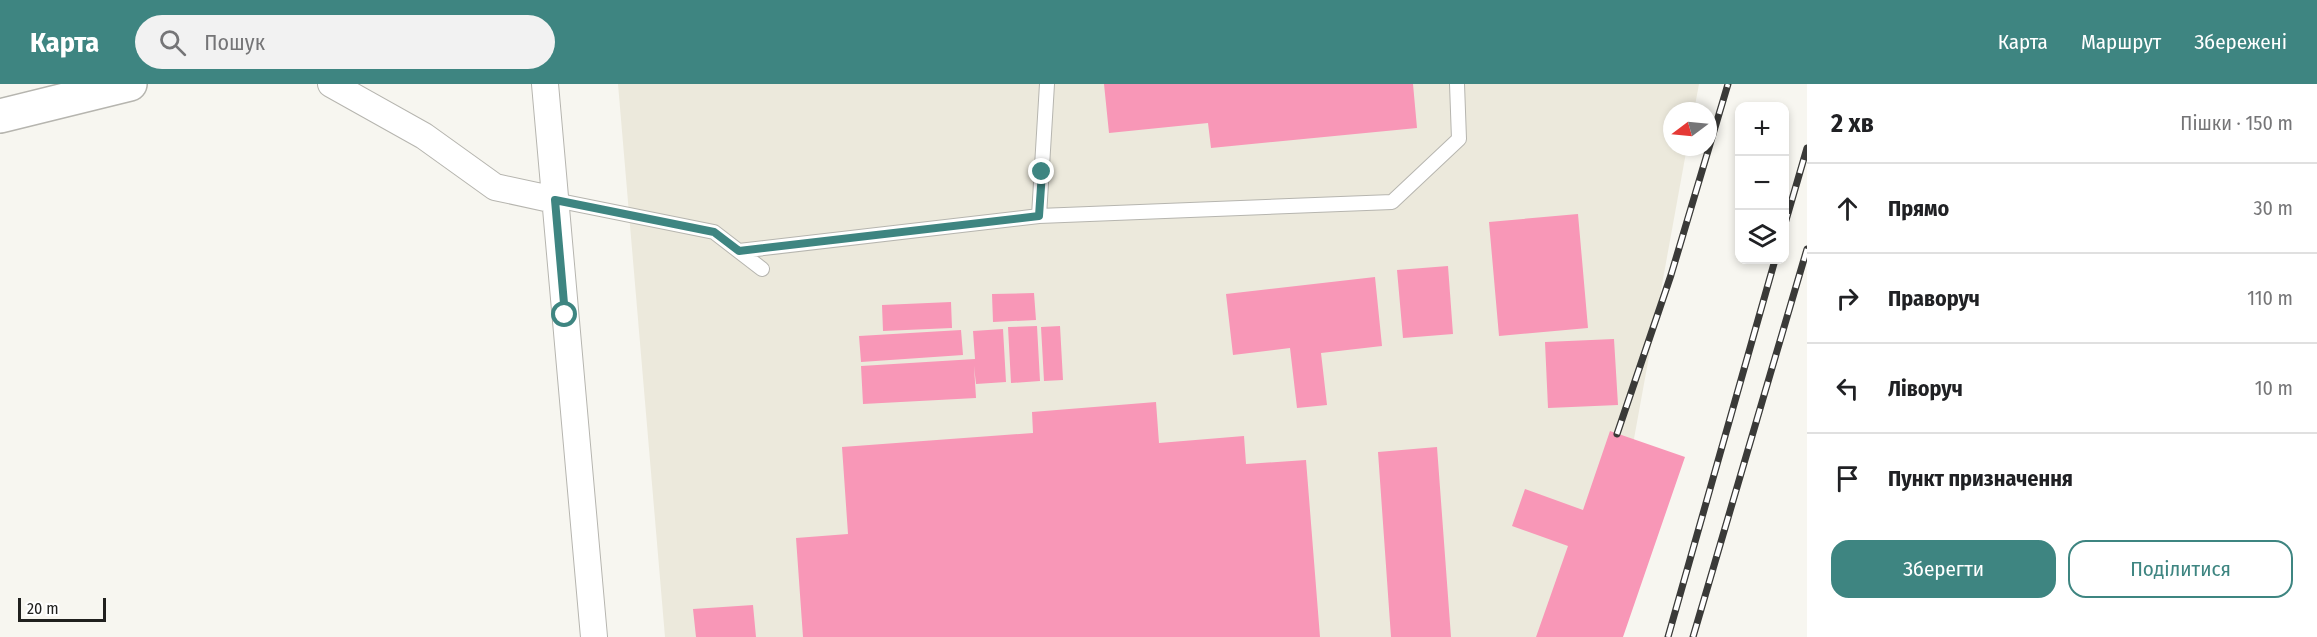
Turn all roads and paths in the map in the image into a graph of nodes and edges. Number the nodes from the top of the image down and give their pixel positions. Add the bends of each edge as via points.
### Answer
1 (130, 84) edge
2 (331, 84) edge
3 (545, 84) edge
4 (1047, 84) edge
5 (1457, 84) edge
6 (0, 116) edge
7 (555, 200) junction
8 (1039, 216) junction
9 (739, 251) junction
10 (762, 269) dead end
11 (594, 637) edge

1 - 6 main road
2 - 7 street via 424,136 495,187
3 - 7 street
4 - 8 lane
5 - 8 lane via 1458,139 1392,202
7 - 9 lane via 714,232
7 - 11 street
8 - 9 lane
9 - 10 lane

